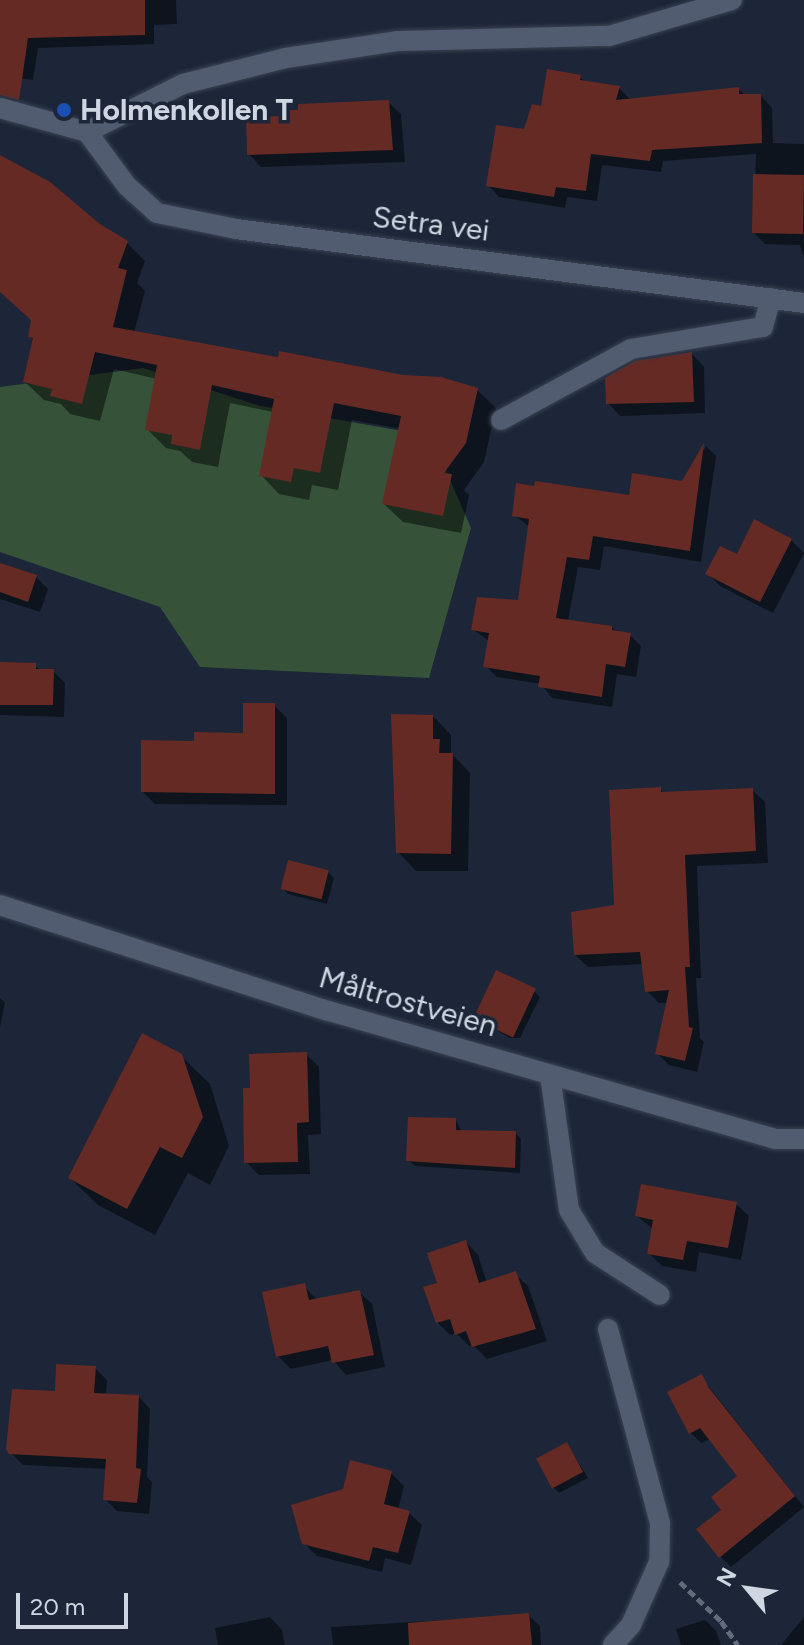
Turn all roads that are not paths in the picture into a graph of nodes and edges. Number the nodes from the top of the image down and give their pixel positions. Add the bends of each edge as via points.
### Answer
1 (732, 0) edge
2 (0, 108) edge
3 (87, 132) junction
4 (771, 298) junction
5 (804, 303) edge
6 (501, 420) dead end
7 (0, 905) edge
8 (550, 1075) junction
9 (804, 1139) edge
10 (660, 1295) dead end
11 (608, 1329) dead end
12 (613, 1645) edge

1 - 3 street via 609,36 399,41 286,58 183,84
2 - 3 street
3 - 4 street, Setra vei via 127,186 157,213 236,229
4 - 5 street, Setra vei
4 - 6 street via 763,327 631,349
7 - 8 street, Måltrostveien via 329,1011
8 - 9 street, Måltrostveien via 775,1139
8 - 10 street via 569,1210 595,1253
11 - 12 street via 660,1523 659,1562 631,1625

